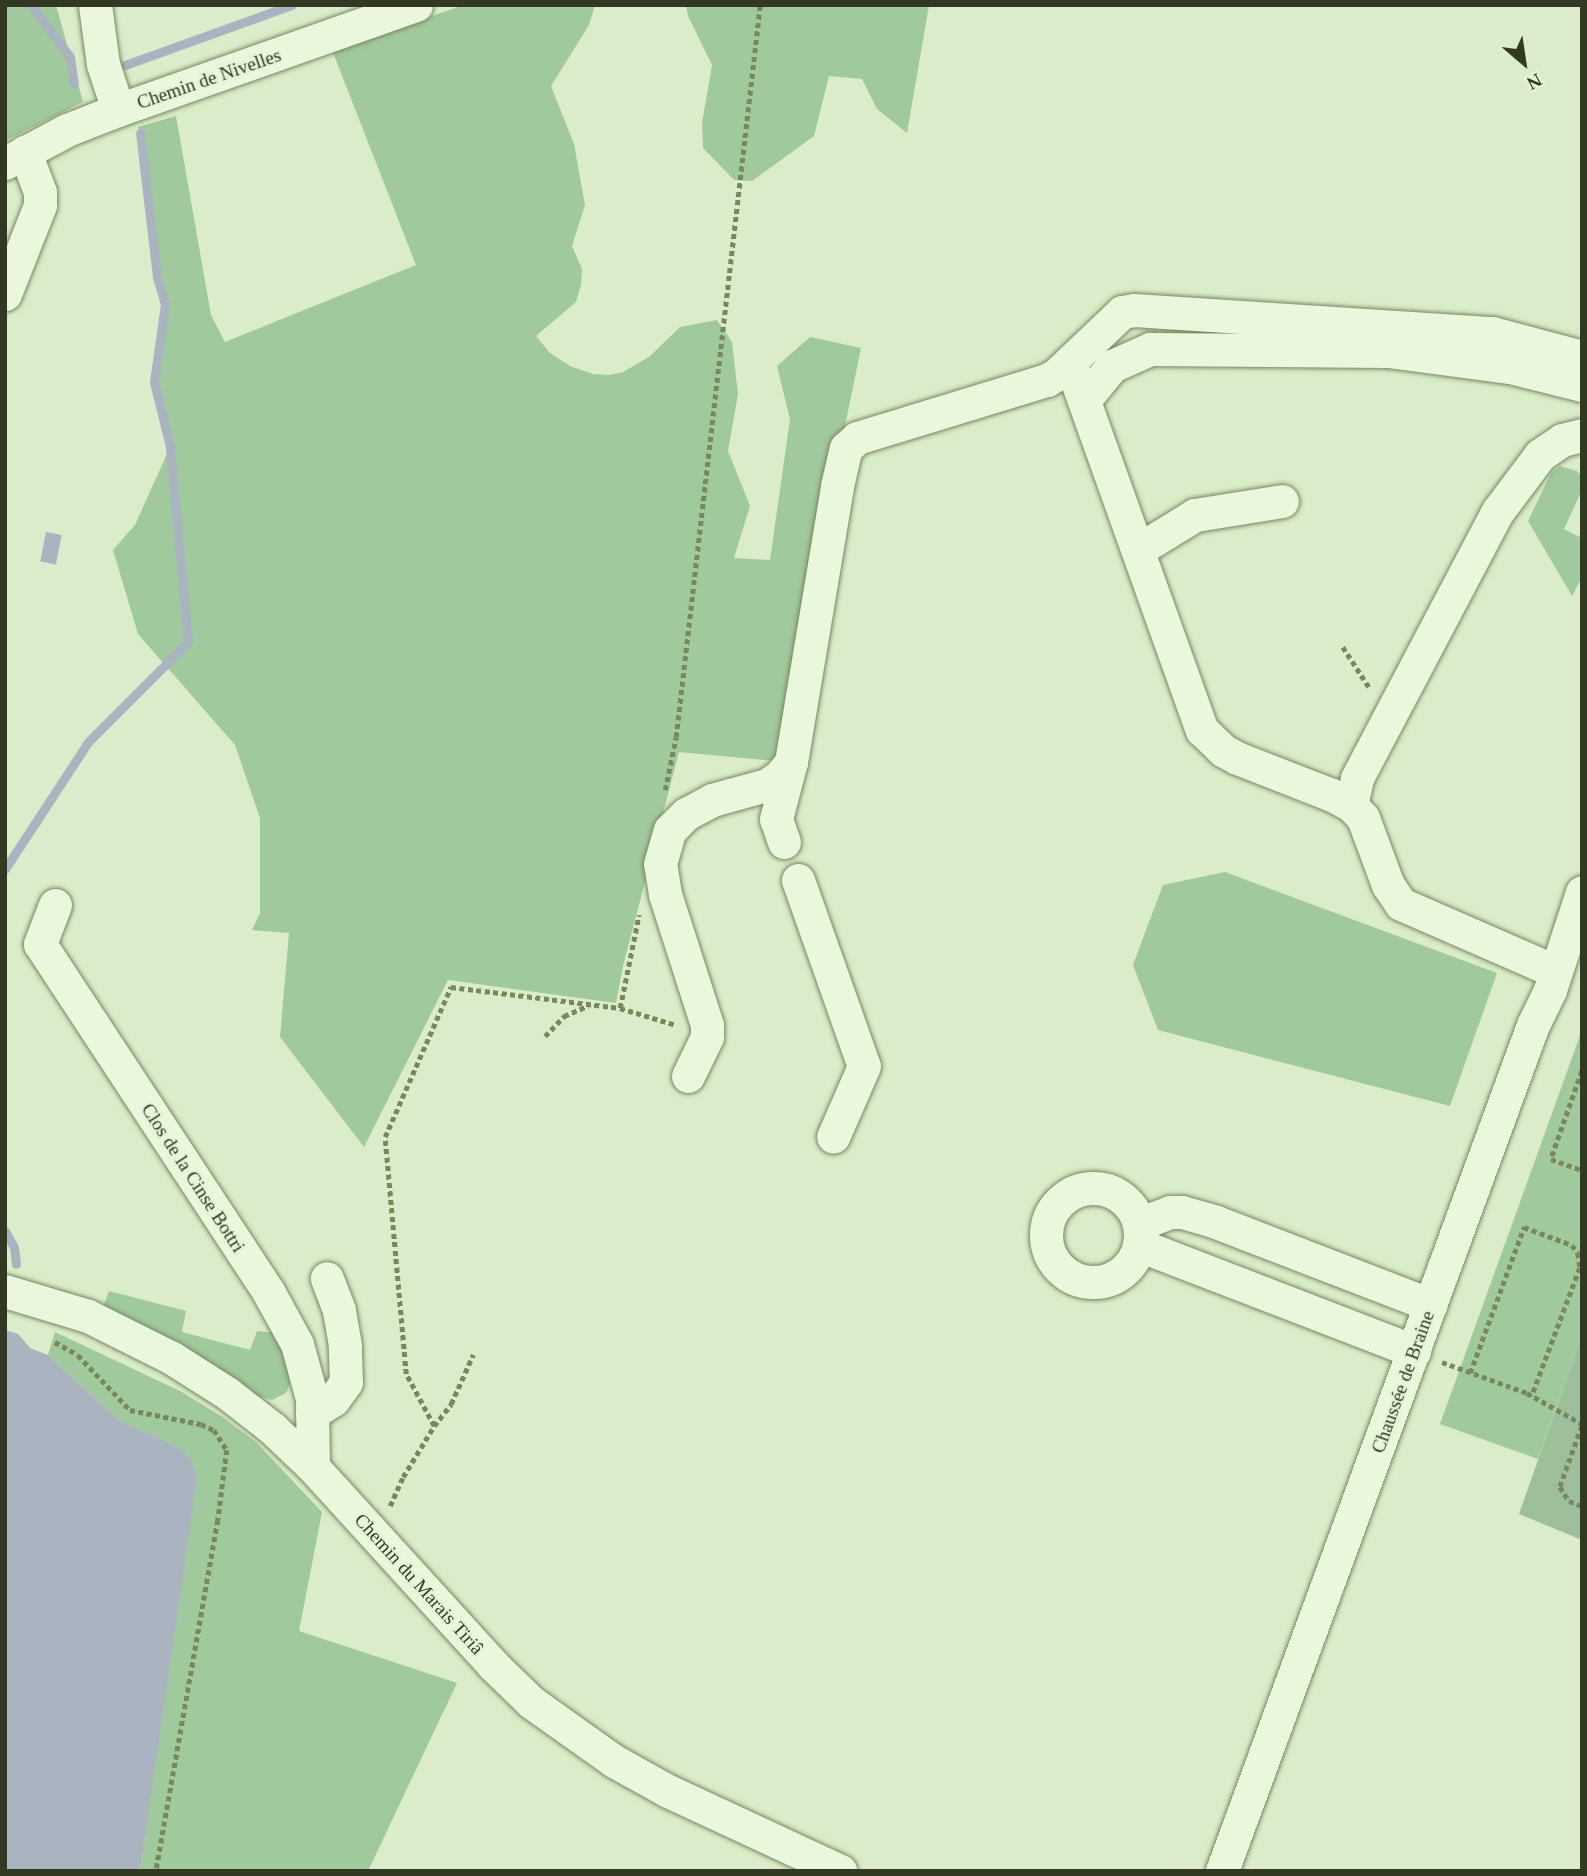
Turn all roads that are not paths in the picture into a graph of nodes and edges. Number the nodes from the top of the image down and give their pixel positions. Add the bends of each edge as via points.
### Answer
1 (95, 5) edge
2 (416, 5) edge
3 (118, 110) junction
4 (15, 158) edge
5 (5, 294) edge
6 (1582, 356) edge
7 (1070, 362) junction
8 (1582, 385) edge
9 (1085, 399) junction
10 (1582, 435) edge
11 (1282, 501) dead end
12 (1138, 550) junction
13 (791, 762) junction
14 (1351, 805) junction
15 (784, 842) dead end
16 (798, 880) dead end
17 (1582, 892) edge
18 (55, 905) dead end
19 (1554, 971) junction
20 (688, 1076) dead end
21 (833, 1137) dead end
22 (327, 1278) dead end
23 (5, 1291) edge
24 (1431, 1305) junction
25 (1414, 1351) junction
26 (312, 1413) junction
27 (313, 1467) junction
28 (841, 1871) edge
29 (1222, 1871) edge

1 - 3 street via 103,64
2 - 3 street, Chemin de Nivelles
3 - 4 street, Chemin de Nivelles
4 - 5 street via 40,192 40,205
6 - 7 street via 1492,333 1134,310 1122,312
7 - 9 street
7 - 13 street via 1047,380 857,438 846,448
8 - 9 street via 1510,367 1388,351 1150,349 1112,366
9 - 12 street
10 - 14 street via 1562,440 1540,455 1498,512 1388,716 1357,778
11 - 12 street via 1195,515
12 - 14 street via 1202,730 1237,758
13 - 15 street via 776,820
13 - 20 street via 766,785 712,800 686,814 670,831 660,864 707,1025 707,1037
14 - 19 street via 1363,818 1388,885 1401,904
16 - 21 street via 864,1066
17 - 19 street, Chaussée de Braine
18 - 26 street, Clos de la Cinse Bottri via 40,944 269,1293 297,1344
19 - 24 street, Chaussée de Braine
22 - 26 street via 343,1334 346,1382 333,1400
23 - 27 street, Chemin du Marais Tiriâ via 88,1316 172,1358 227,1393
24 - 25 street, Chaussée de Braine
24 - 25 street via 1194,1215 1170,1212 1139,1235
25 - 29 street, Chaussée de Braine
26 - 27 street, Clos de la Cinse Bottri
27 - 28 street, Chemin du Marais Tiriâ via 531,1702 668,1791

